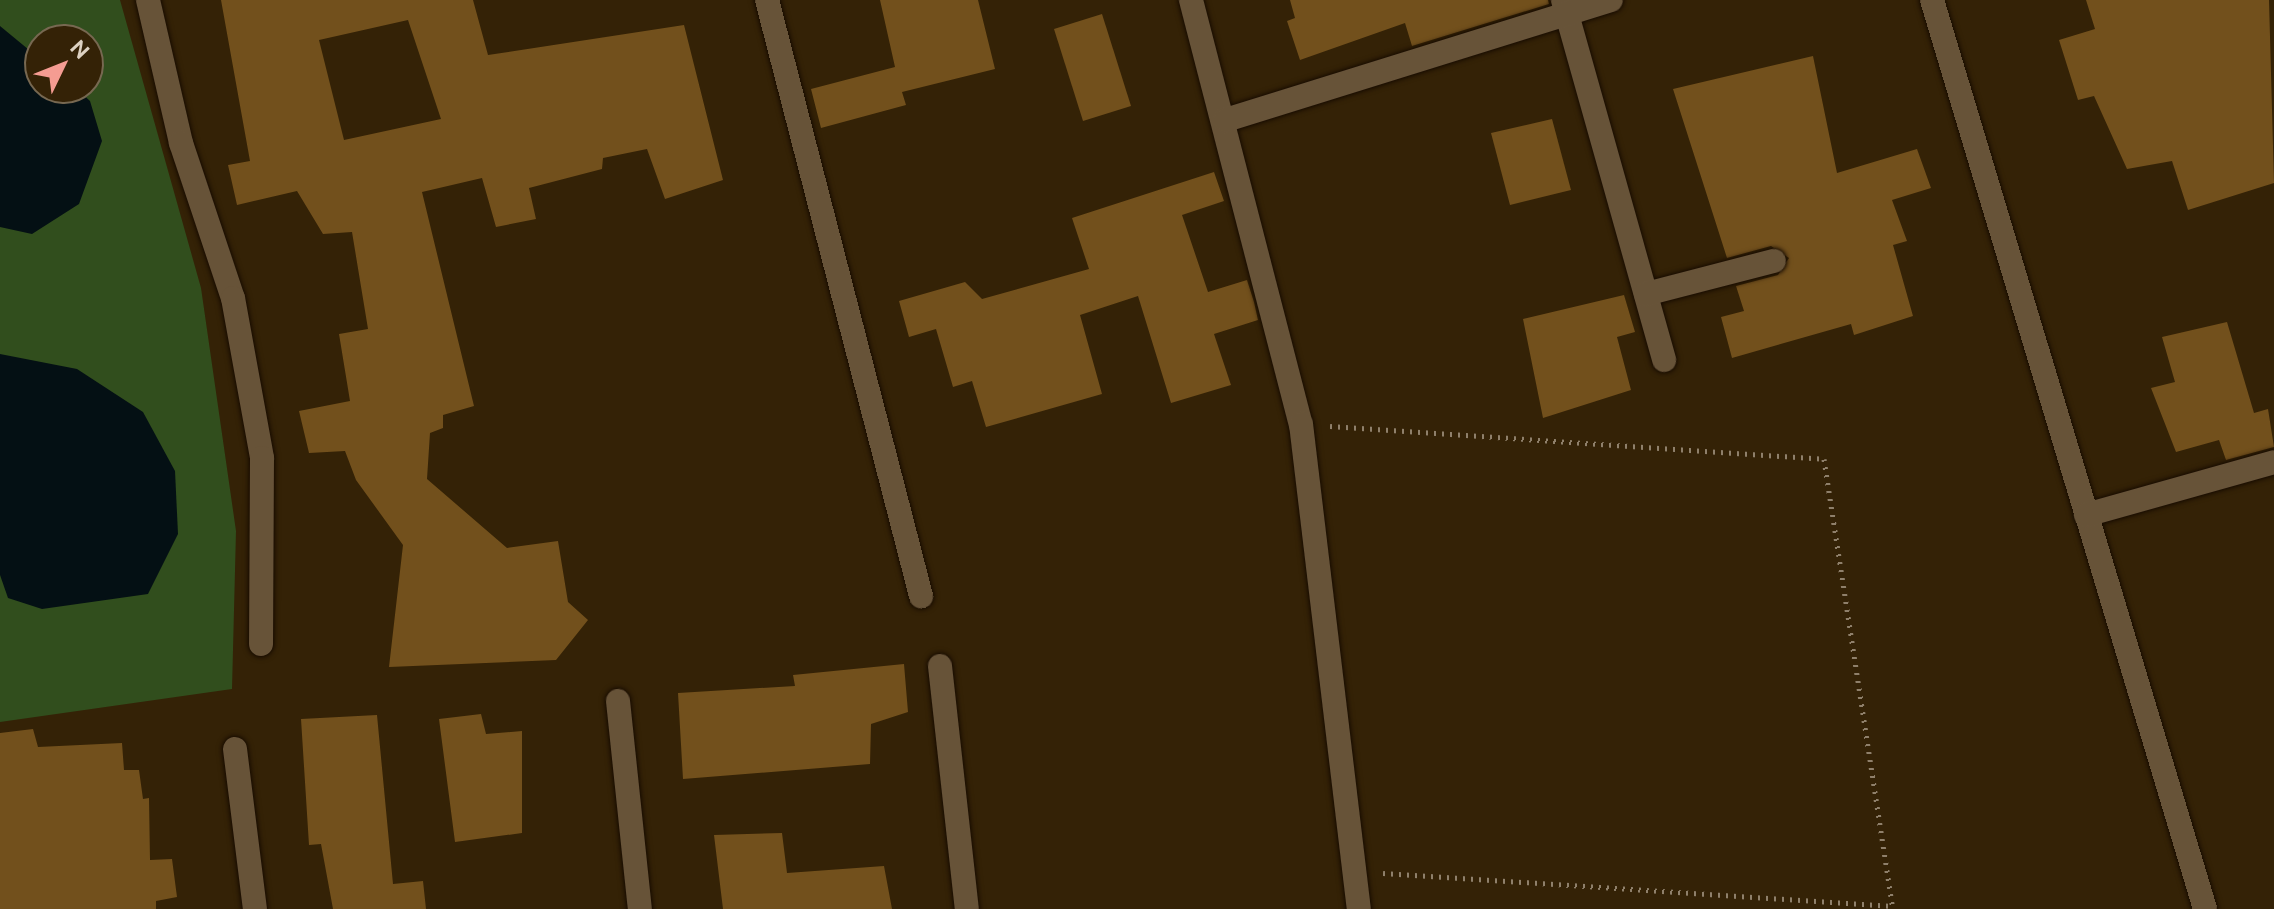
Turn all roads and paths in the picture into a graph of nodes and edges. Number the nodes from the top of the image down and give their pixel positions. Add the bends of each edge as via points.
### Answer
1 (148, 0) edge
2 (767, 0) edge
3 (1191, 0) edge
4 (1611, 0) edge
5 (1932, 0) edge
6 (1565, 6) edge
7 (1226, 120) junction
8 (1774, 261) dead end
9 (1646, 294) junction
10 (1664, 360) dead end
11 (1301, 424) junction
12 (2274, 462) edge
13 (2086, 515) junction
14 (921, 596) dead end
15 (261, 644) dead end
16 (940, 666) dead end
17 (618, 701) dead end
18 (235, 749) dead end
19 (1353, 871) junction
20 (1893, 908) edge
21 (255, 909) edge
22 (640, 909) edge
23 (967, 909) edge
24 (1359, 909) edge
25 (2205, 909) edge

1 - 15 street via 181,143 233,298 257,428 266,515
2 - 14 street
3 - 7 street
4 - 6 street
5 - 13 street
6 - 7 street
6 - 9 street
7 - 11 street
8 - 9 street
9 - 10 street
11 - 19 street
11 - 20 path via 1824,459
12 - 13 street
13 - 25 street
16 - 23 street
17 - 22 street
18 - 21 street
19 - 20 path
19 - 24 street

